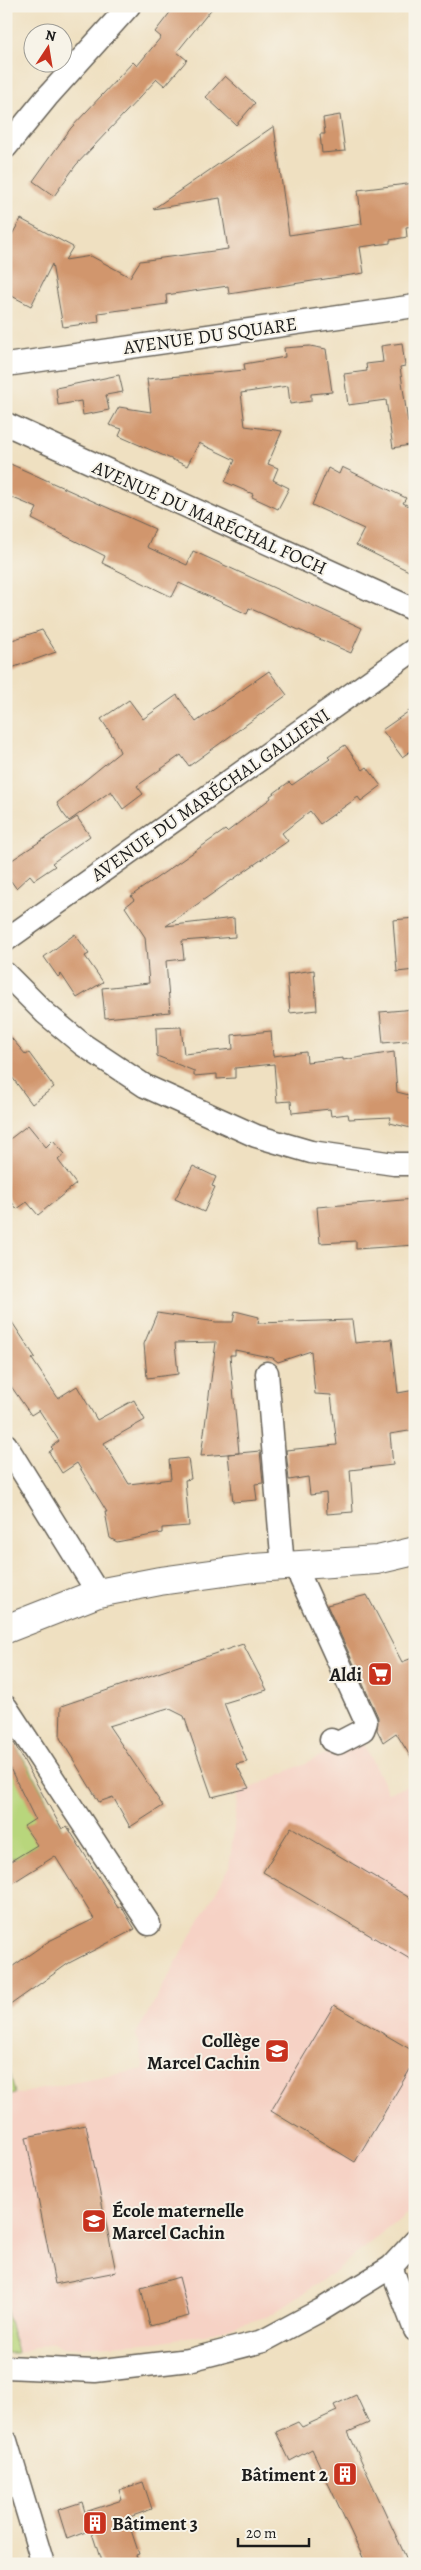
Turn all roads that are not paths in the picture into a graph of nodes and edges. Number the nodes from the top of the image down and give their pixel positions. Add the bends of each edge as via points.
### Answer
1 (129, 6) edge
2 (6, 146) edge
3 (415, 306) edge
4 (6, 365) edge
5 (6, 424) edge
6 (415, 610) edge
7 (415, 649) edge
8 (6, 940) edge
9 (6, 974) edge
10 (415, 1164) edge
11 (268, 1373) dead end
12 (6, 1444) edge
13 (415, 1551) edge
14 (290, 1566) junction
15 (98, 1593) junction
16 (6, 1630) edge
17 (6, 1707) edge
18 (331, 1740) dead end
19 (149, 1924) dead end
20 (415, 2241) edge
21 (391, 2267) junction
22 (415, 2330) edge
23 (6, 2367) edge
24 (6, 2441) edge
25 (44, 2564) edge

1 - 2 street
3 - 4 street, AVENUE DU SQUARE
5 - 6 street, AVENUE DU MARÉCHAL FOCH
7 - 8 street, AVENUE DU MARÉCHAL GALLIENI
9 - 10 street via 45,1014 82,1044 145,1086 256,1136 310,1152
11 - 14 street
12 - 15 street
13 - 14 main road via 377,1560
14 - 15 main road via 224,1571
14 - 18 street via 301,1579 366,1722 363,1730 338,1743
15 - 16 main road
17 - 19 street
20 - 21 street
21 - 22 street
21 - 23 street via 263,2341 189,2360 95,2371
24 - 25 street

